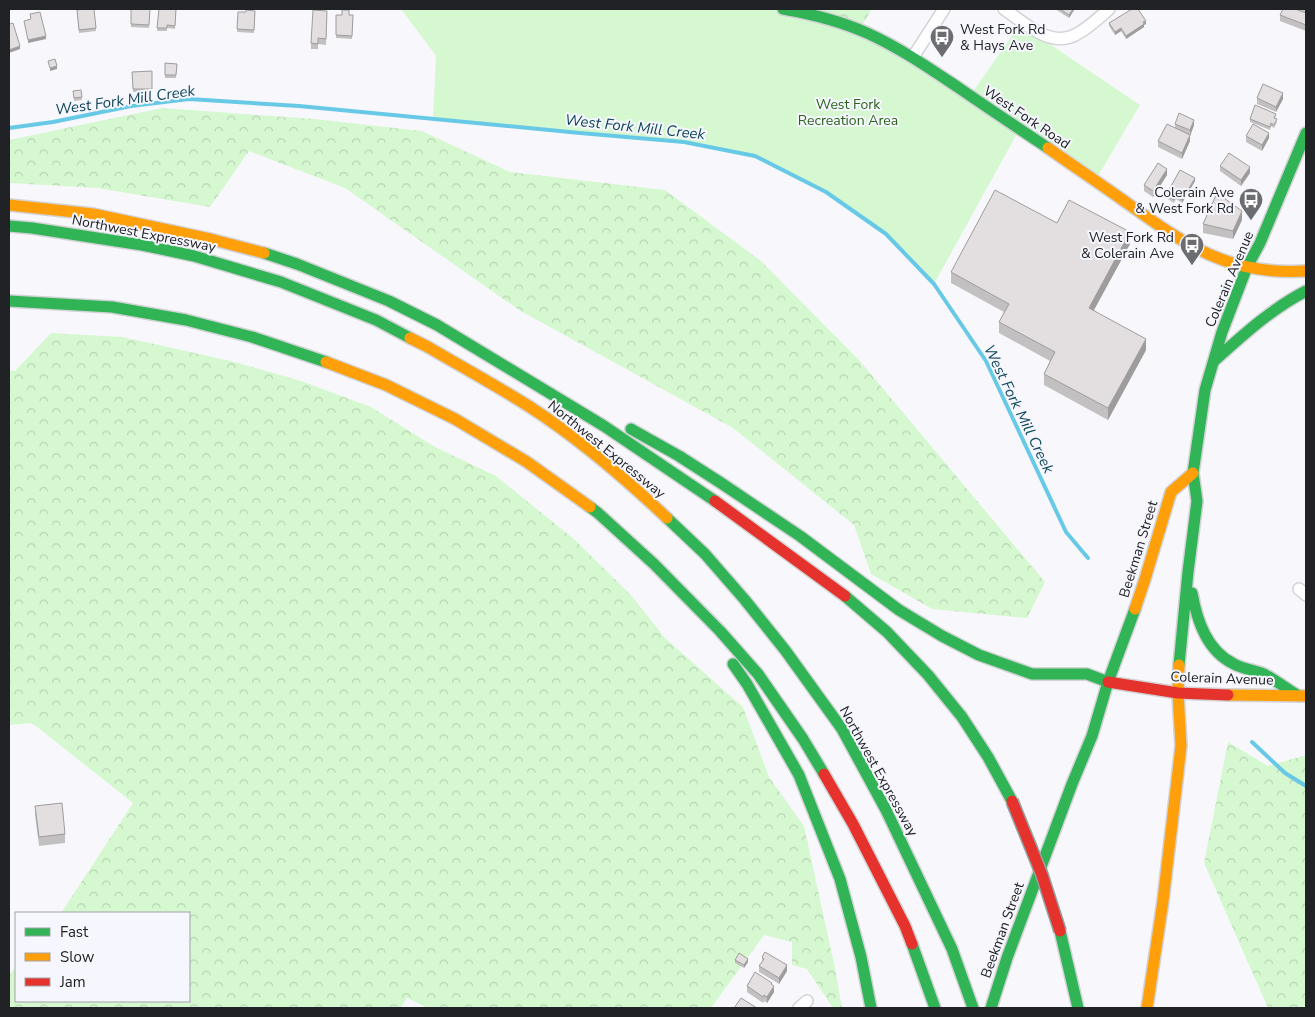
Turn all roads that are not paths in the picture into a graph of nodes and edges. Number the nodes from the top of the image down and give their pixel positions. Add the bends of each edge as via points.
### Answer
1 (784, 9) edge
2 (944, 9) edge
3 (1004, 9) edge
4 (1110, 9) edge
5 (913, 58) junction
6 (1306, 133) edge
7 (9, 206) edge
8 (9, 226) edge
9 (1247, 267) junction
10 (1306, 271) edge
11 (1306, 291) edge
12 (9, 301) edge
13 (1213, 362) junction
14 (543, 388) junction
15 (1193, 473) junction
16 (654, 564) junction
17 (1188, 572) junction
18 (1108, 682) junction
19 (1178, 692) junction
20 (1302, 695) edge
21 (935, 1006) edge
22 (871, 1008) edge
23 (973, 1008) edge
24 (991, 1008) edge
25 (1078, 1008) edge
26 (1147, 1008) edge

1 - 5 main road, West Fork Road via 832,19 860,29
2 - 5 street
3 - 4 street via 1053,39 1074,36
5 - 9 main road, West Fork Road via 1176,237 1213,257
6 - 9 main road, Colerain Avenue
7 - 14 main road via 93,214 210,239 297,264 389,301 429,321
8 - 23 main road, Northwest Expressway via 142,245 194,256 281,282 376,320 531,408 613,470 705,554 785,650 842,729 886,810 952,949
9 - 10 main road, West Fork Road
9 - 13 main road, Colerain Avenue
11 - 13 main road via 1260,320
12 - 16 main road via 112,308 186,320 324,360 386,385 455,419 527,462 598,513
13 - 15 main road, Colerain Avenue via 1205,390
14 - 18 main road, Colerain Avenue via 577,400 679,456 942,636 979,655 1032,674 1087,674
14 - 25 main road, bridge via 713,500 844,595 887,632 928,675 962,717 1012,801 1060,930
15 - 17 main road via 1198,501
15 - 18 main road, Beekman Street via 1172,492
16 - 21 main road via 758,674 803,739 853,824 905,926
16 - 22 main road via 726,653 799,776 840,879
17 - 19 main road
17 - 20 main road via 1200,625 1220,654 1230,662 1262,673
18 - 19 main road, Colerain Avenue
18 - 24 main road, Beekman Street via 1092,736
19 - 20 main road, Colerain Avenue
19 - 26 main road via 1181,746

